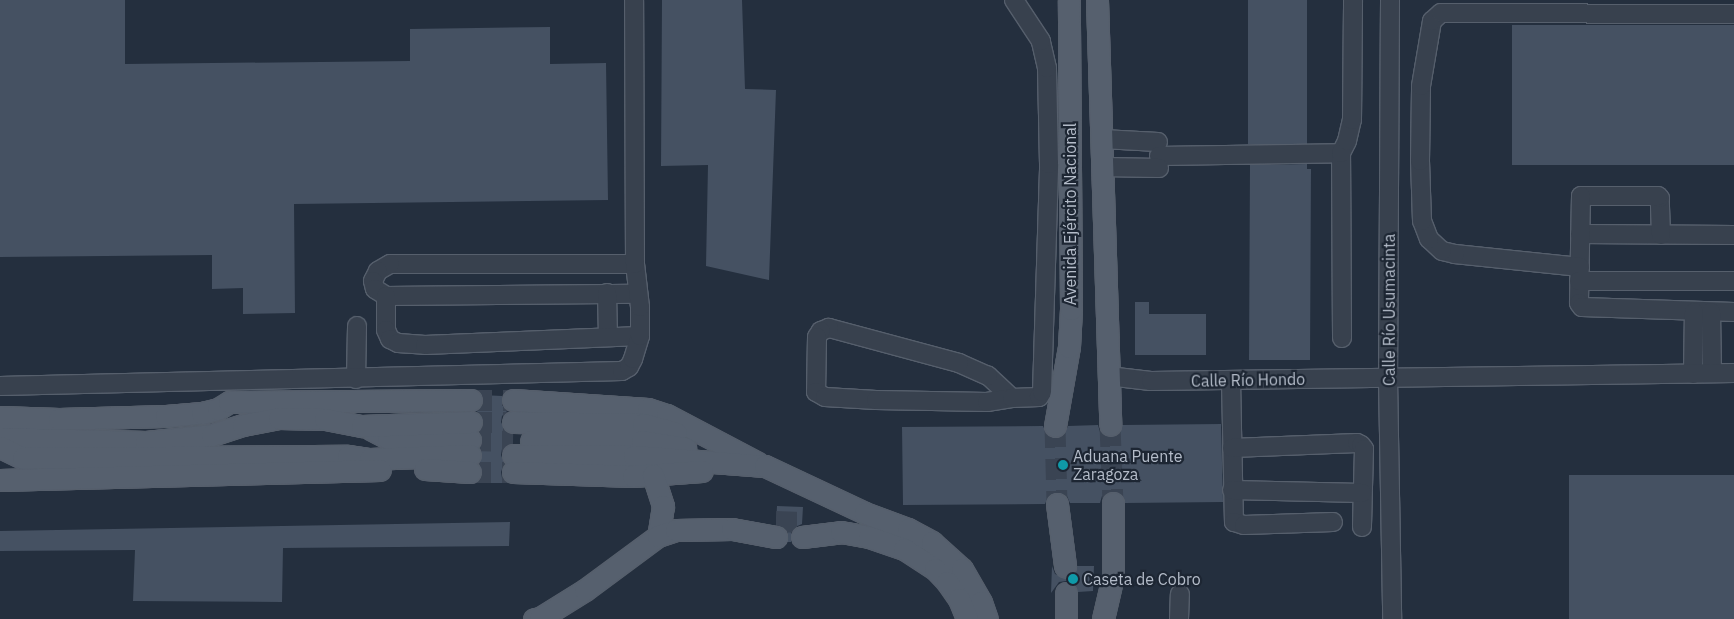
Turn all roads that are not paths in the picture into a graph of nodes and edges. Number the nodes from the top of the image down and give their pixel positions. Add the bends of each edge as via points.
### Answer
1 (634, 0) edge
2 (1014, 0) edge
3 (1069, 0) edge
4 (1097, 0) edge
5 (1353, 0) edge
6 (1390, 0) edge
7 (1734, 14) edge
8 (1102, 139) junction
9 (1341, 153) junction
10 (1159, 155) junction
11 (1102, 167) junction
12 (1580, 234) junction
13 (1661, 235) junction
14 (1734, 235) edge
15 (635, 264) junction
16 (1580, 274) junction
17 (1734, 281) edge
18 (607, 293) junction
19 (638, 294) junction
20 (386, 296) junction
21 (1694, 312) junction
22 (1711, 312) junction
23 (1734, 312) edge
24 (357, 326) dead end
25 (640, 336) junction
26 (608, 337) junction
27 (1342, 338) dead end
28 (1734, 373) edge
29 (1693, 374) junction
30 (1712, 374) junction
31 (1108, 376) junction
32 (1388, 378) junction
33 (356, 379) junction
34 (1231, 380) junction
35 (0, 386) edge
36 (1012, 398) junction
37 (471, 400) tunnel mouth
38 (513, 400) tunnel mouth
39 (0, 417) edge
40 (1110, 425) tunnel mouth
41 (362, 426) junction
42 (1055, 426) tunnel mouth
43 (0, 438) edge
44 (388, 438) junction
45 (470, 447) junction
46 (0, 448) edge
47 (513, 448) junction
48 (1232, 448) junction
49 (23, 458) junction
50 (362, 458) junction
51 (765, 466) junction
52 (0, 470) edge
53 (653, 475) junction
54 (0, 480) edge
55 (1232, 490) junction
56 (1362, 492) junction
57 (1113, 503) tunnel mouth
58 (1057, 504) tunnel mouth
59 (1333, 522) dead end
60 (1362, 527) dead end
61 (776, 529) tunnel mouth
62 (802, 529) tunnel mouth
63 (658, 536) junction
64 (1065, 566) dead end
65 (1066, 593) dead end
66 (1180, 594) dead end
67 (538, 619) edge
68 (967, 619) edge
69 (987, 619) edge
70 (1066, 619) edge
71 (1103, 619) edge
72 (1179, 619) edge
73 (1392, 619) edge

1 - 15 street
2 - 36 street via 1041,41 1047,68 1049,164 1042,392 1039,397
3 - 42 main road, Avenida Ejército Nacional via 1071,309 1066,366
4 - 8 main road, Avenida Ejército Nacional
5 - 9 street via 1352,120
6 - 32 street, Calle Río Usumacinta
7 - 16 street via 1441,14 1432,21 1421,86 1422,221 1429,239 1442,251
8 - 10 street
8 - 11 main road, Avenida Ejército Nacional
9 - 10 street
9 - 27 street
10 - 11 street
11 - 31 main road, Avenida Ejército Nacional
12 - 13 street
12 - 13 street via 1582,196 1658,196
12 - 16 street
13 - 14 street
15 - 19 street
15 - 20 street via 390,264 378,271 373,281 375,289
16 - 17 street
16 - 21 street via 1579,303 1584,308
18 - 19 street
18 - 20 street
18 - 26 street
19 - 25 street
20 - 26 street via 386,330 390,339 398,343
21 - 22 street
21 - 29 street
22 - 23 street
22 - 30 street
24 - 33 street
25 - 26 street
25 - 33 street via 629,368 616,373
28 - 30 street, Calle Río Hondo
29 - 30 street, Calle Río Hondo
29 - 32 street, Calle Río Hondo
31 - 34 street, Calle Río Hondo via 1151,381
31 - 40 main road, Avenida Ejército Nacional
32 - 34 street, Calle Río Hondo
32 - 73 street, Calle Río Usumacinta
33 - 35 street
34 - 48 street
36 - 36 street via 987,402 822,396 816,392 818,333 829,328 959,363 988,376
37 - 39 main road via 229,402 202,413 166,416
38 - 51 main road via 648,409 667,415
41 - 43 main road via 325,419 279,418 243,424 212,435 146,442
41 - 44 main road
41 - 45 main road via 392,423
44 - 45 main road
44 - 50 main road
45 - 50 main road
45 - 54 main road via 432,469
46 - 49 main road
47 - 51 main road
47 - 51 main road via 643,424 662,427
47 - 53 main road
48 - 55 street
48 - 56 street via 1360,444 1364,449
49 - 50 main road
49 - 52 main road
51 - 53 main road
51 - 69 main road via 932,542 962,569
53 - 63 main road via 663,506
55 - 56 street
55 - 59 street via 1232,516 1234,522 1241,525
56 - 60 street
57 - 71 main road via 1113,576
58 - 64 main road
61 - 63 main road via 676,530
62 - 68 main road via 841,532 887,542 920,558 947,582
63 - 67 main road via 585,590
65 - 70 main road
66 - 72 street

